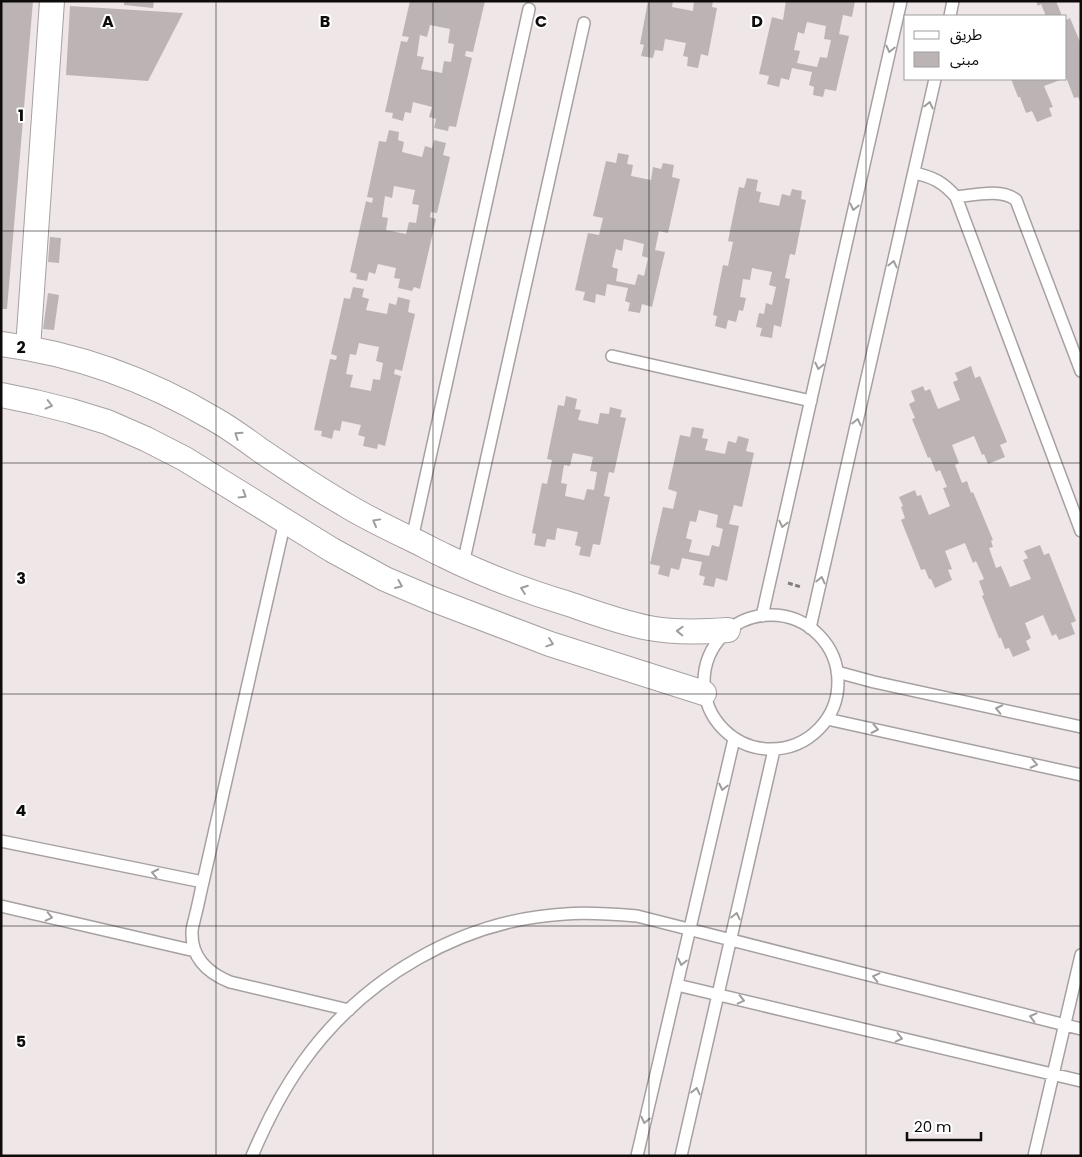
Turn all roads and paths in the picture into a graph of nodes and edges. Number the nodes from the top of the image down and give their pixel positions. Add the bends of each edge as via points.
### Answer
1 (52, 1) edge
2 (901, 1) edge
3 (953, 1) edge
4 (529, 9) dead end
5 (950, 15) edge
6 (584, 23) dead end
7 (935, 80) edge
8 (914, 173) junction
9 (956, 197) junction
10 (1, 344) edge
11 (28, 348) junction
12 (612, 356) dead end
13 (1081, 370) edge
14 (1, 395) edge
15 (811, 401) junction
16 (285, 521) junction
17 (1081, 531) edge
18 (412, 539) junction
19 (463, 564) junction
20 (771, 578) junction
21 (819, 592) junction
22 (762, 616) junction
23 (810, 628) junction
24 (728, 630) junction
25 (837, 672) junction
26 (704, 692) junction
27 (827, 719) junction
28 (1081, 727) edge
29 (734, 739) junction
30 (774, 750) junction
31 (1081, 775) edge
32 (1, 841) edge
33 (203, 882) junction
34 (1, 906) edge
35 (690, 930) junction
36 (730, 940) junction
37 (195, 951) junction
38 (1081, 954) edge
39 (677, 985) junction
40 (718, 995) junction
41 (349, 1010) junction
42 (1064, 1025) junction
43 (1081, 1029) edge
44 (1053, 1074) junction
45 (1081, 1081) edge
46 (252, 1156) edge
47 (637, 1156) edge
48 (681, 1156) edge
49 (1034, 1156) edge

1 - 11 street
2 -> 15 lane
3 - 5 lane
4 - 18 lane
6 - 19 lane
8 -> 7 lane
8 - 9 lane via 938,180
21 -> 8 lane
9 - 13 lane via 999,193 1008,194 1016,200
9 - 17 lane
10 - 11 street
18 -> 11 street via 298,476 216,420 176,398 95,364
12 - 15 lane
14 -> 16 street via 71,411 139,436 185,459
15 -> 20 lane
16 -> 26 street via 385,579 432,599 550,644
16 - 33 lane
18 - 19 street
24 -> 19 street via 674,631 623,622 546,597
20 - 21 path
20 - 22 lane
21 - 23 lane
22 - 23 lane via 788,617
22 - 24 lane via 747,619
23 - 25 lane via 823,640 834,658
24 - 26 lane via 714,646 705,665
25 - 27 lane via 836,700
28 -> 25 lane
26 - 29 lane via 718,725
27 - 30 lane via 807,739 795,746
27 -> 31 lane
29 - 30 lane via 753,748
29 -> 35 lane
36 -> 30 lane
33 -> 32 lane
33 - 37 lane via 192,932
34 -> 37 lane
35 - 36 lane
35 -> 39 lane
35 - 41 lane via 637,916 600,913 528,918 460,937 428,952 374,988
36 - 40 lane
42 -> 36 lane
37 - 41 lane via 209,971 230,982
38 - 42 lane
39 - 40 lane
39 -> 47 lane
40 -> 44 lane
48 -> 40 lane
41 - 46 lane via 326,1033 283,1092
42 - 43 lane
42 - 44 lane
44 - 45 lane
44 - 49 lane

